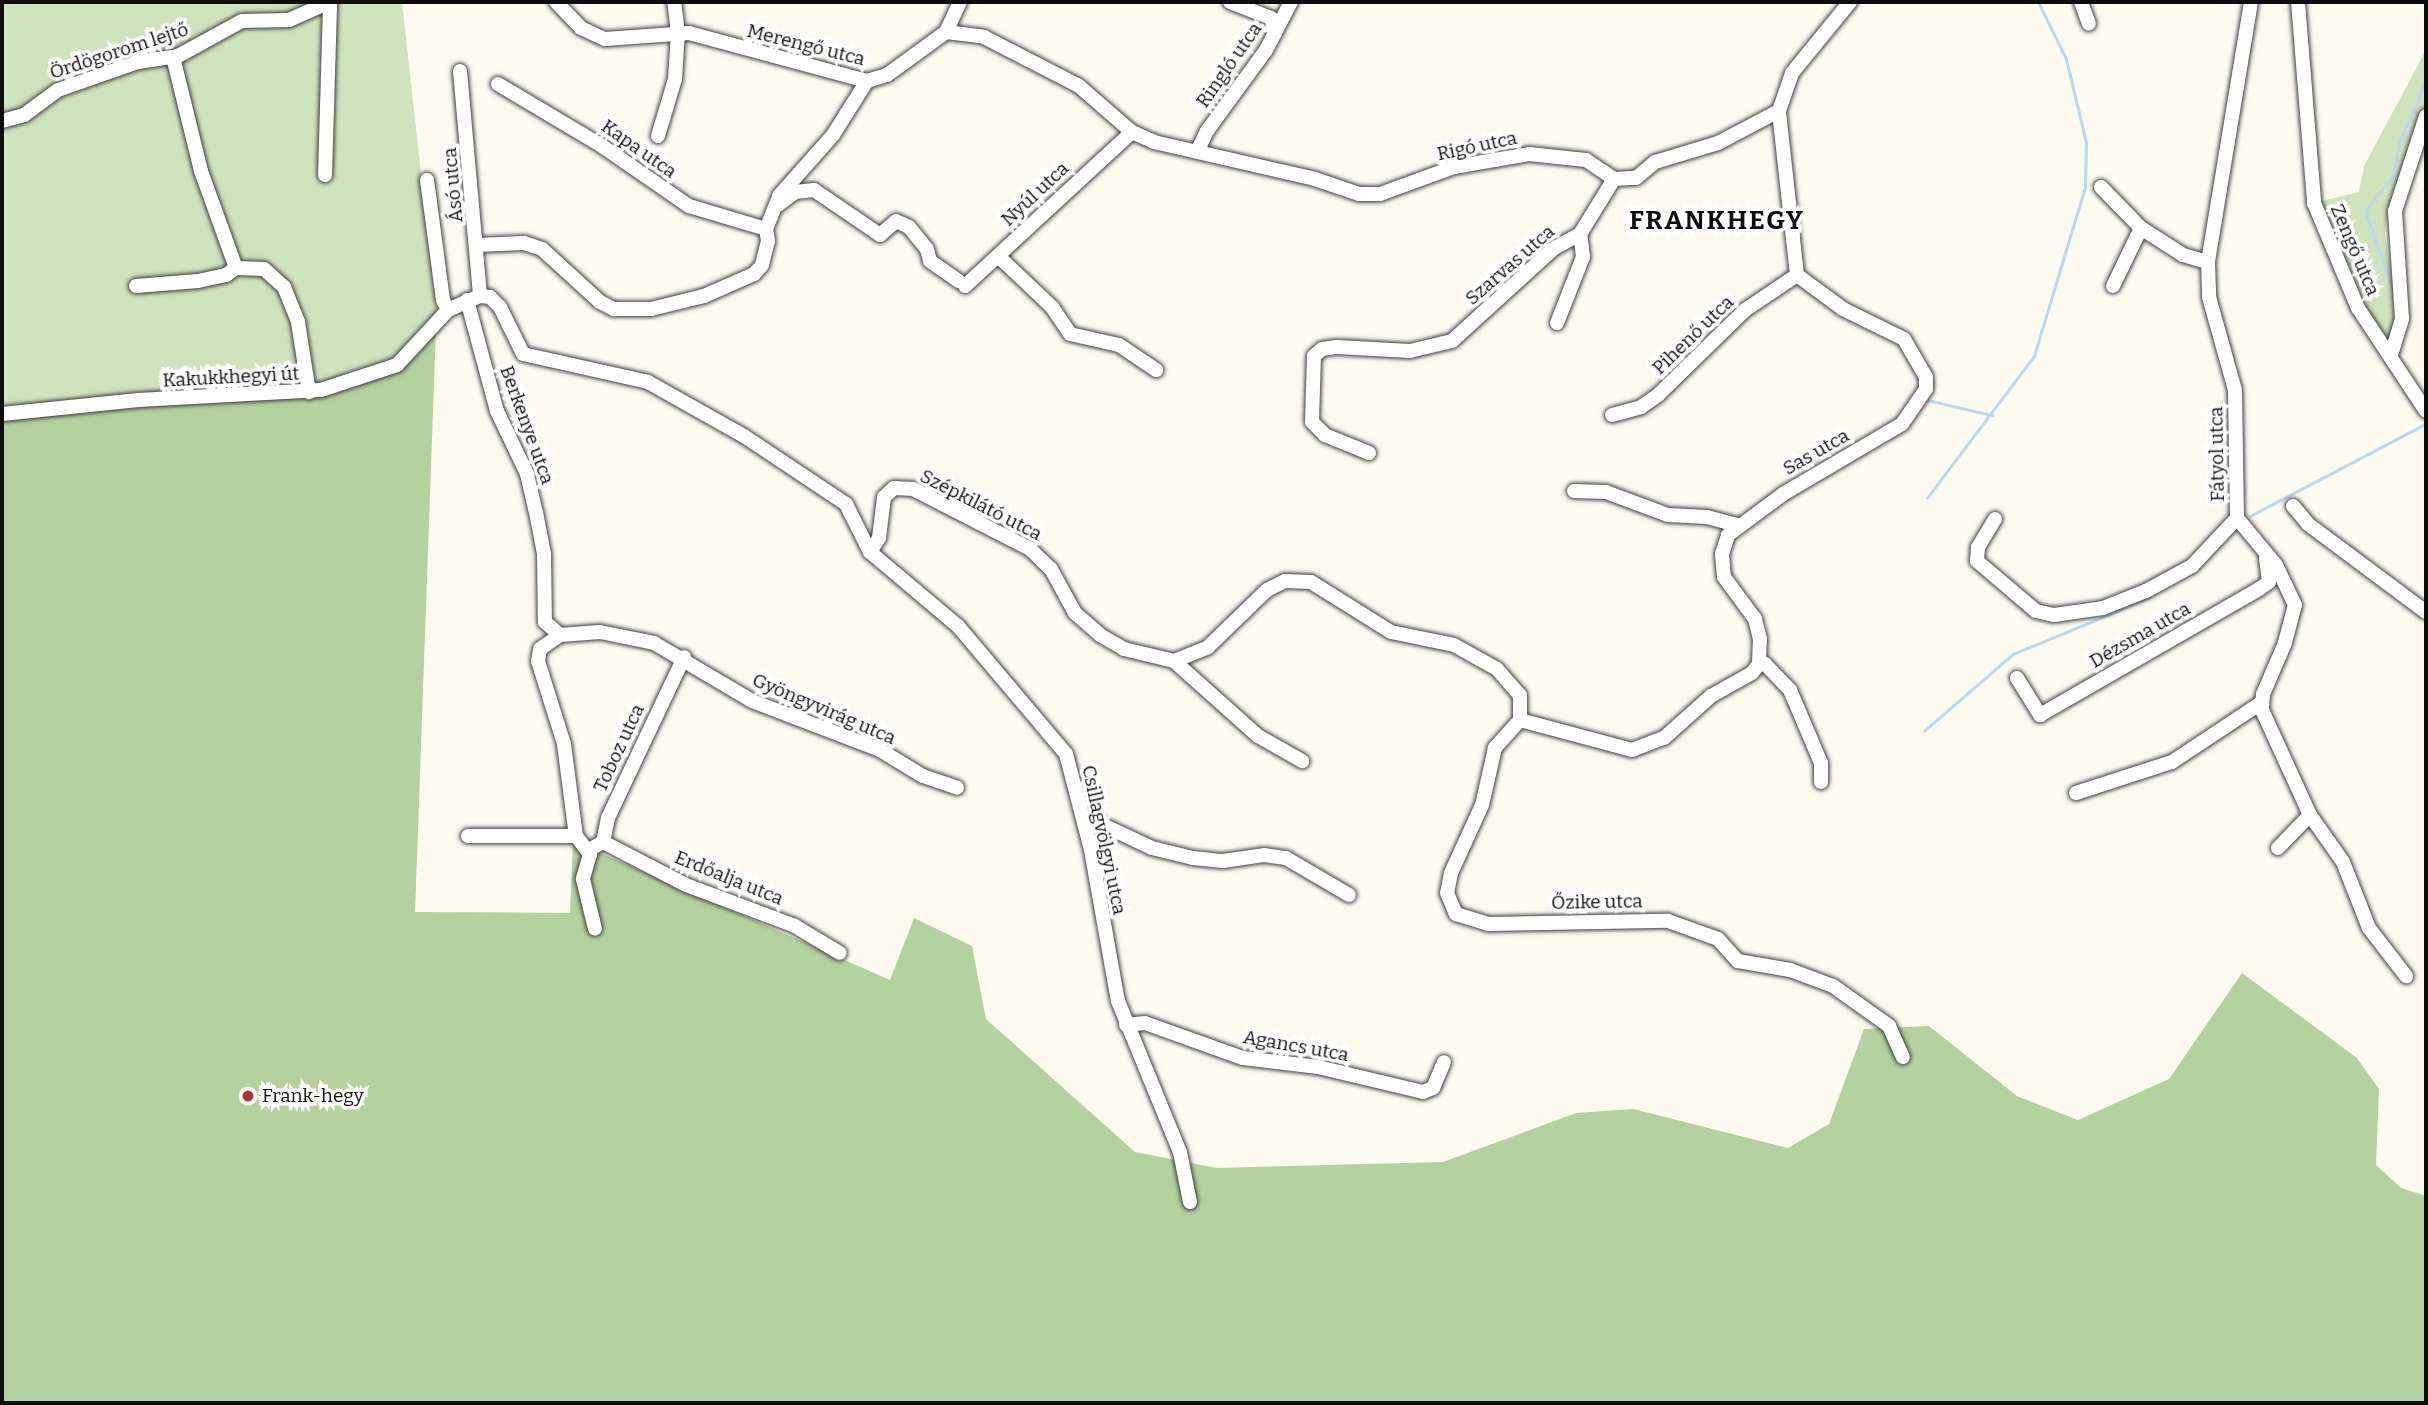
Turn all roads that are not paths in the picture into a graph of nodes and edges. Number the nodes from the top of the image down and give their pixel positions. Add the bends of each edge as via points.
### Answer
1 (330, 2) edge
2 (556, 2) edge
3 (674, 2) edge
4 (960, 2) edge
5 (1230, 2) edge
6 (1291, 2) edge
7 (1850, 2) edge
8 (2081, 2) edge
9 (2251, 2) edge
10 (2298, 2) edge
11 (2089, 24) dead end
12 (946, 32) junction
13 (678, 33) junction
14 (1275, 34) junction
15 (173, 57) junction
16 (460, 71) dead end
17 (867, 81) junction
18 (498, 84) dead end
19 (1779, 111) junction
20 (2426, 116) edge
21 (2, 121) edge
22 (1132, 132) junction
23 (657, 136) dead end
24 (1198, 150) junction
25 (326, 175) dead end
26 (1614, 179) junction
27 (427, 180) dead end
28 (2101, 187) dead end
29 (775, 208) junction
30 (2141, 228) junction
31 (766, 229) junction
32 (1580, 234) junction
33 (477, 245) junction
34 (998, 256) junction
35 (2208, 262) junction
36 (236, 268) junction
37 (1797, 275) junction
38 (136, 286) dead end
39 (2113, 286) dead end
40 (474, 298) junction
41 (442, 315) junction
42 (1557, 323) dead end
43 (2391, 355) junction
44 (1156, 370) dead end
45 (309, 392) junction
46 (2426, 411) edge
47 (2, 414) edge
48 (1612, 415) dead end
49 (1369, 453) dead end
50 (1574, 491) dead end
51 (2293, 506) dead end
52 (2237, 517) junction
53 (1994, 519) dead end
54 (1736, 525) junction
55 (2265, 550) junction
56 (870, 552) junction
57 (2426, 612) edge
58 (559, 635) junction
59 (684, 657) junction
60 (1174, 661) junction
61 (1759, 664) junction
62 (2017, 678) dead end
63 (2262, 703) junction
64 (1520, 720) junction
65 (1302, 761) dead end
66 (1821, 782) dead end
67 (957, 788) dead end
68 (2076, 793) dead end
69 (2310, 814) junction
70 (1084, 824) junction
71 (468, 836) dead end
72 (576, 836) junction
73 (603, 842) junction
74 (2278, 848) dead end
75 (589, 850) junction
76 (1349, 895) dead end
77 (595, 929) dead end
78 (840, 953) dead end
79 (2406, 976) dead end
80 (1126, 1025) junction
81 (1903, 1057) dead end
82 (1444, 1062) dead end
83 (1190, 1202) dead end

1 - 15 street, Ördögorom lejtő via 289,20 247,20
1 - 25 street
2 - 13 street, Merengő utca via 581,28 605,39 638,40
3 - 13 street
4 - 12 street
5 - 14 street via 1271,18
6 - 14 street, Ringló utca
7 - 19 street via 1792,73
8 - 11 street
9 - 35 street, Fátyol utca
10 - 43 street, Zengő utca via 2314,203 2358,308
12 - 17 street, Merengő utca via 887,75
12 - 22 street via 984,37 1079,86
13 - 17 street, Merengő utca
13 - 23 street via 675,79
14 - 24 street, Ringló utca
15 - 21 street, Ördögorom lejtő via 138,62 58,90 24,115
15 - 36 street via 201,171
16 - 33 street, Ásó utca
17 - 29 street via 833,135 789,180
18 - 31 street, Kapa utca via 602,146 689,206
19 - 26 street via 1718,143 1655,162 1636,178
19 - 37 street
20 - 43 street via 2395,211 2402,319
22 - 24 street via 1154,142
22 - 34 street, Nyúl utca
24 - 26 street, Rigó utca via 1346,190 1380,194 1454,167 1529,154 1586,160
26 - 32 street, Szarvas utca
27 - 41 street
28 - 30 street
29 - 31 street
29 - 34 street, Nyúl utca via 795,192 814,190 880,235 896,221 909,227 930,261 962,284
30 - 35 street via 2183,255
30 - 39 street
31 - 33 street via 767,254 754,274 678,305 631,311 606,307 542,249 524,243
32 - 42 street via 1583,257
32 - 49 street, Szarvas utca via 1553,249 1452,341 1410,351 1337,347 1322,349 1314,356 1312,422 1325,435
33 - 40 street, Ásó utca
34 - 44 street via 1052,307 1070,334 1119,345
35 - 52 street, Fátyol utca via 2209,297 2235,390
36 - 38 street via 198,281
36 - 45 street via 264,269 284,287 298,322
37 - 48 street, Pihenő utca via 1745,310 1658,395 1641,407
37 - 54 street, Sas utca via 1843,309 1904,338 1926,377 1926,389 1902,424
40 - 41 street
40 - 56 street via 495,301 523,354 637,378 744,436 846,504
40 - 58 street, Berkenye utca via 497,411 527,474 544,554 545,622
41 - 45 street, Kakukkhegyi út via 407,359
43 - 46 street, Zengő utca
45 - 47 street, Kakukkhegyi út via 138,400
50 - 54 street via 1606,492 1668,515 1717,518
51 - 57 street via 2308,524
52 - 53 street via 2192,566 2146,591 2081,613 2036,611 2002,586 1975,555
52 - 55 street, Fátyol utca
54 - 61 street via 1723,547 1723,571 1755,619
55 - 62 street, Dézsma utca via 2269,582 2040,715
55 - 63 street, Fátyol utca via 2295,605
56 - 60 street, Szépkilátó utca via 879,538 884,497 894,488 913,489 1030,549 1051,569 1075,613 1100,635 1124,649
56 - 70 street, Csillagvölgyi utca via 958,626 1057,741 1068,762
58 - 59 street, Gyöngyvirág utca via 600,632 654,643
58 - 72 street via 540,649 538,661 564,744
59 - 67 street, Gyöngyvirág utca via 752,701 880,750 923,776
59 - 73 street, Toboz utca via 608,818
60 - 64 street via 1208,647 1267,590 1285,581 1311,582 1391,632 1454,645 1497,669 1520,695
60 - 65 street via 1258,736
61 - 64 street via 1742,681 1711,695 1664,738 1632,750
61 - 66 street via 1765,664 1790,690 1821,763
63 - 68 street via 2172,762
63 - 69 street via 2265,720
64 - 81 street, Őzike utca via 1495,748 1482,806 1451,873 1447,893 1456,914 1488,924 1668,921 1718,939 1738,961 1790,970 1830,984 1889,1026
69 - 74 street
69 - 79 street via 2343,862 2369,928
70 - 76 street via 1103,825 1152,848 1193,858 1286,858
70 - 80 street, Csillagvölgyi utca via 1113,980
71 - 72 street
72 - 75 street
73 - 75 street
73 - 78 street, Erdőalja utca via 686,885 795,926
75 - 77 street via 583,879
80 - 82 street, Agancs utca via 1145,1023 1243,1058 1318,1067 1423,1092 1435,1084
80 - 83 street, Csillagvölgyi utca via 1180,1152

